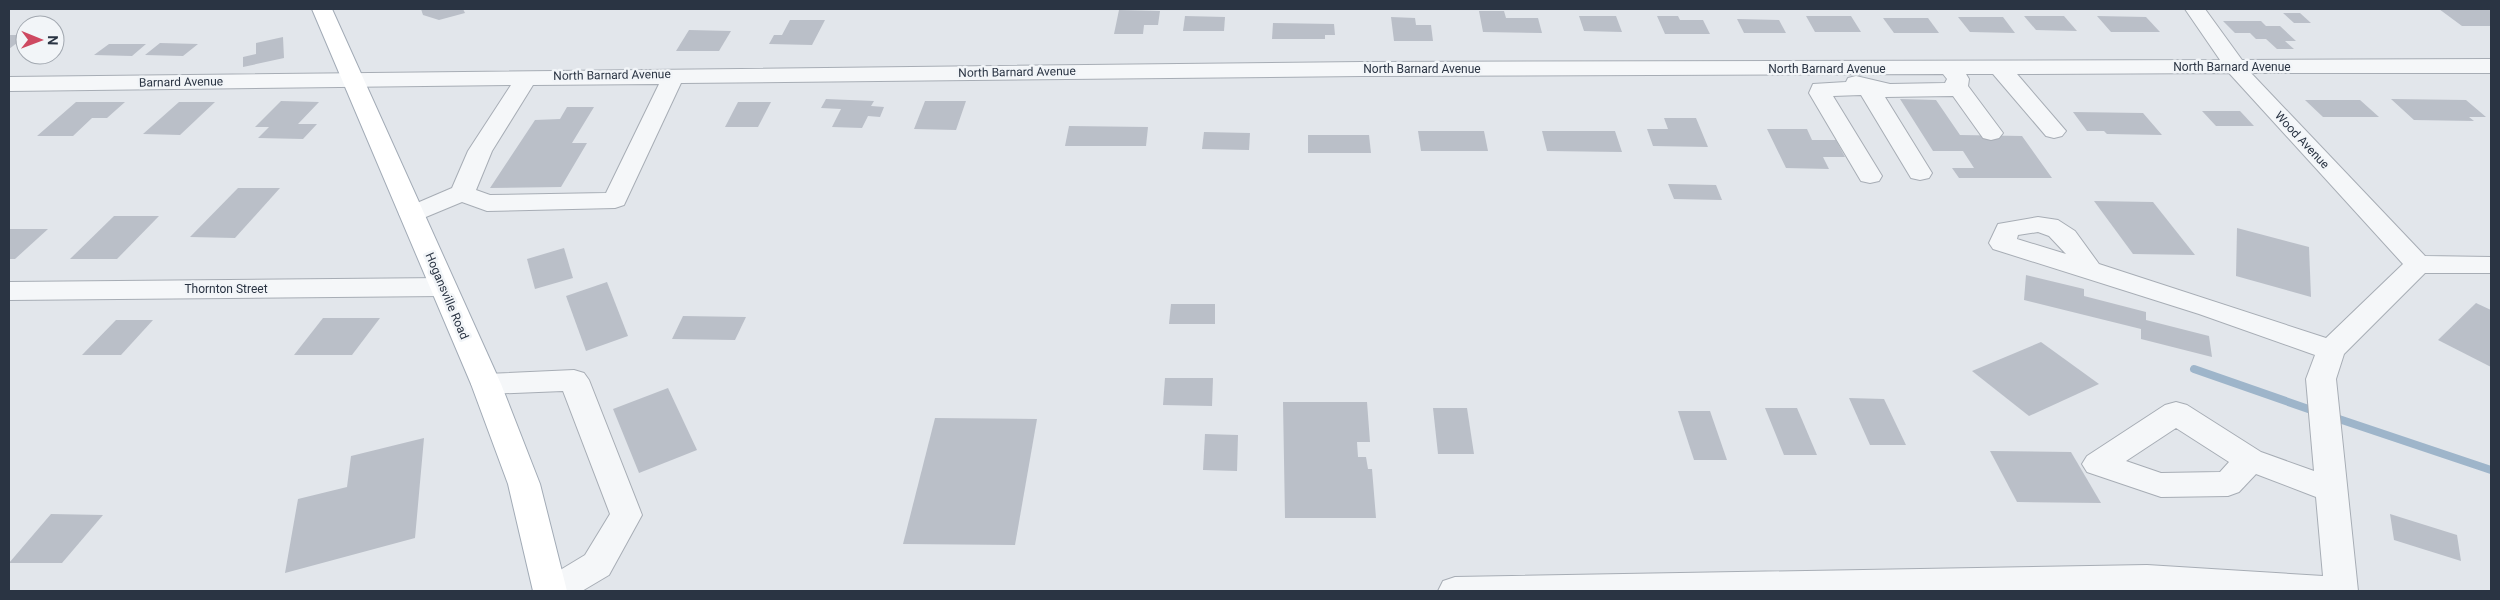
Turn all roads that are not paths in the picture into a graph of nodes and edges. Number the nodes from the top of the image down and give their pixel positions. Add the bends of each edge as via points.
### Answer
1 (322, 9) edge
2 (2195, 9) edge
3 (2491, 66) edge
4 (1999, 67) junction
5 (1840, 68) junction
6 (2235, 68) junction
7 (674, 75) junction
8 (527, 77) junction
9 (1954, 77) junction
10 (353, 79) junction
11 (9, 84) edge
12 (1868, 88) junction
13 (2054, 131) dead end
14 (1991, 133) dead end
15 (1920, 174) dead end
16 (1870, 176) dead end
17 (462, 192) junction
18 (412, 214) junction
19 (2418, 264) junction
20 (2491, 265) edge
21 (2090, 271) dead end
22 (443, 287) junction
23 (9, 291) edge
24 (2331, 350) junction
25 (486, 384) junction
26 (2250, 460) dead end
27 (2332, 490) junction
28 (552, 591) edge
29 (1455, 591) edge
30 (2335, 591) edge
31 (2341, 591) edge

1 - 10 main road, Hogansville Road
2 - 6 street, Wood Avenue
3 - 6 street, North Barnard Avenue
4 - 6 street, North Barnard Avenue
4 - 9 street, North Barnard Avenue
4 - 13 street
5 - 7 street, North Barnard Avenue
5 - 9 street, North Barnard Avenue
5 - 12 street via 1852,81
6 - 19 street, Wood Avenue
7 - 8 street, North Barnard Avenue
7 - 17 street via 615,200 487,203
8 - 10 street, North Barnard Avenue
8 - 17 street via 480,151
9 - 12 street via 1949,90
9 - 14 street
10 - 11 street, Barnard Avenue
10 - 18 main road, Hogansville Road
12 - 15 street
12 - 16 street via 1827,88 1821,89 1820,93
17 - 18 street
18 - 22 main road, Hogansville Road
19 - 20 street
19 - 24 street
21 - 24 street
22 - 23 street, Thornton Street
22 - 25 main road, Hogansville Road
24 - 27 street via 2321,379
25 - 28 main road, Hogansville Road via 524,484
25 - 28 street via 574,380 626,515 597,565
26 - 27 street
27 - 31 street
29 - 30 street via 2147,578

